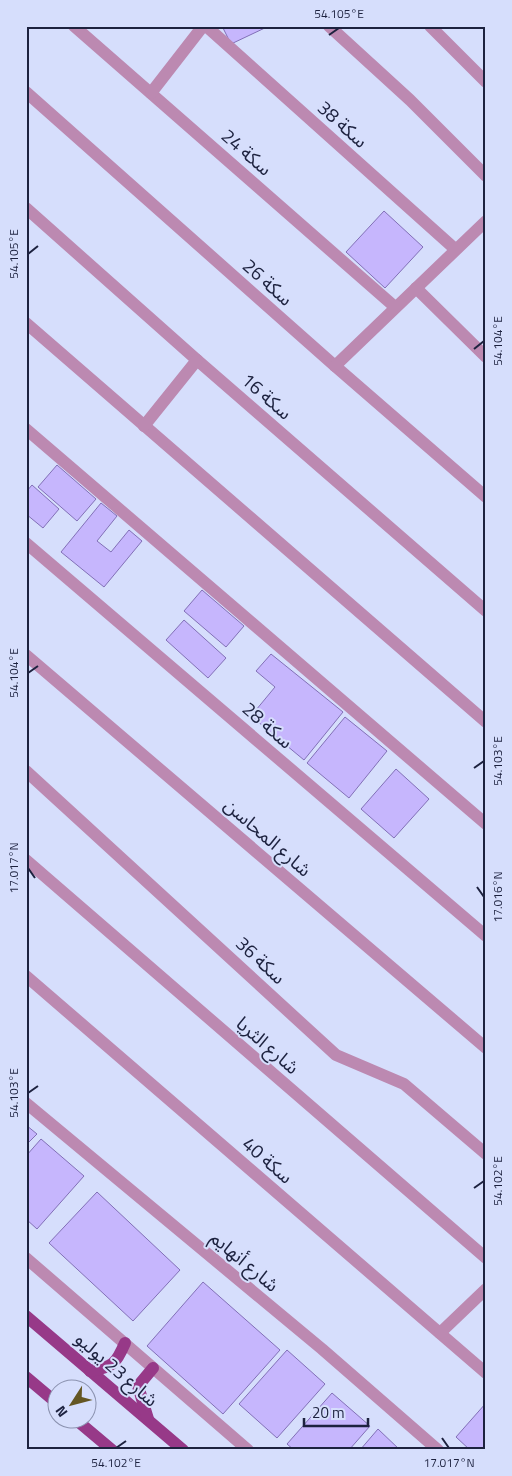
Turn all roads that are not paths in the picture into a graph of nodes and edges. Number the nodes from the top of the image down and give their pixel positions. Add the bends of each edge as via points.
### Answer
1 (74, 26) edge
2 (205, 26) edge
3 (329, 26) edge
4 (430, 26) edge
5 (486, 82) edge
6 (26, 92) edge
7 (151, 93) junction
8 (486, 176) edge
9 (26, 208) edge
10 (486, 221) edge
11 (455, 249) junction
12 (416, 288) junction
13 (395, 307) junction
14 (26, 323) edge
15 (486, 357) edge
16 (197, 360) junction
17 (335, 366) junction
18 (144, 426) junction
19 (26, 429) edge
20 (486, 498) edge
21 (26, 543) edge
22 (486, 611) edge
23 (26, 655) edge
24 (486, 722) edge
25 (26, 771) edge
26 (486, 824) edge
27 (26, 860) edge
28 (486, 936) edge
29 (26, 976) edge
30 (486, 1048) edge
31 (26, 1104) edge
32 (486, 1154) edge
33 (26, 1258) edge
34 (486, 1258) edge
35 (486, 1290) edge
36 (26, 1316) edge
37 (440, 1333) junction
38 (125, 1343) junction
39 (153, 1368) junction
40 (90, 1371) junction
41 (486, 1373) edge
42 (26, 1377) edge
43 (48, 1396) edge
44 (149, 1421) junction
45 (86, 1428) edge
46 (112, 1450) edge
47 (183, 1450) edge
48 (248, 1450) edge
49 (438, 1450) edge

1 - 7 street, سكة 24
2 - 7 street
2 - 11 street, سكة 38
3 - 8 street
4 - 5 street
6 - 17 street, سكة 26
7 - 13 street, سكة 24
9 - 16 street, سكة 16
10 - 11 street
11 - 12 street
12 - 13 street
12 - 15 street
13 - 17 street
14 - 18 street
16 - 18 street
16 - 22 street, سكة 16
17 - 20 street, سكة 26
18 - 24 street
19 - 26 street
21 - 28 street, سكة 28
23 - 30 street, شارع المحاسن
25 - 32 street, سكة 36 via 336,1055 404,1084
27 - 34 street, شارع الثريا
29 - 37 street, سكة 40
31 - 49 street, شارع أنهايم via 322,1349
33 - 38 street
35 - 37 street
36 - 40 main road, شارع 23 يوليو
37 - 41 street, سكة 40
38 - 39 street
38 - 40 main road via 118,1358 107,1368
39 - 44 main road via 138,1386
39 - 48 street
40 - 44 main road, شارع 23 يوليو
42 - 43 main road
44 - 47 main road, شارع 23 يوليو
45 - 46 main road

